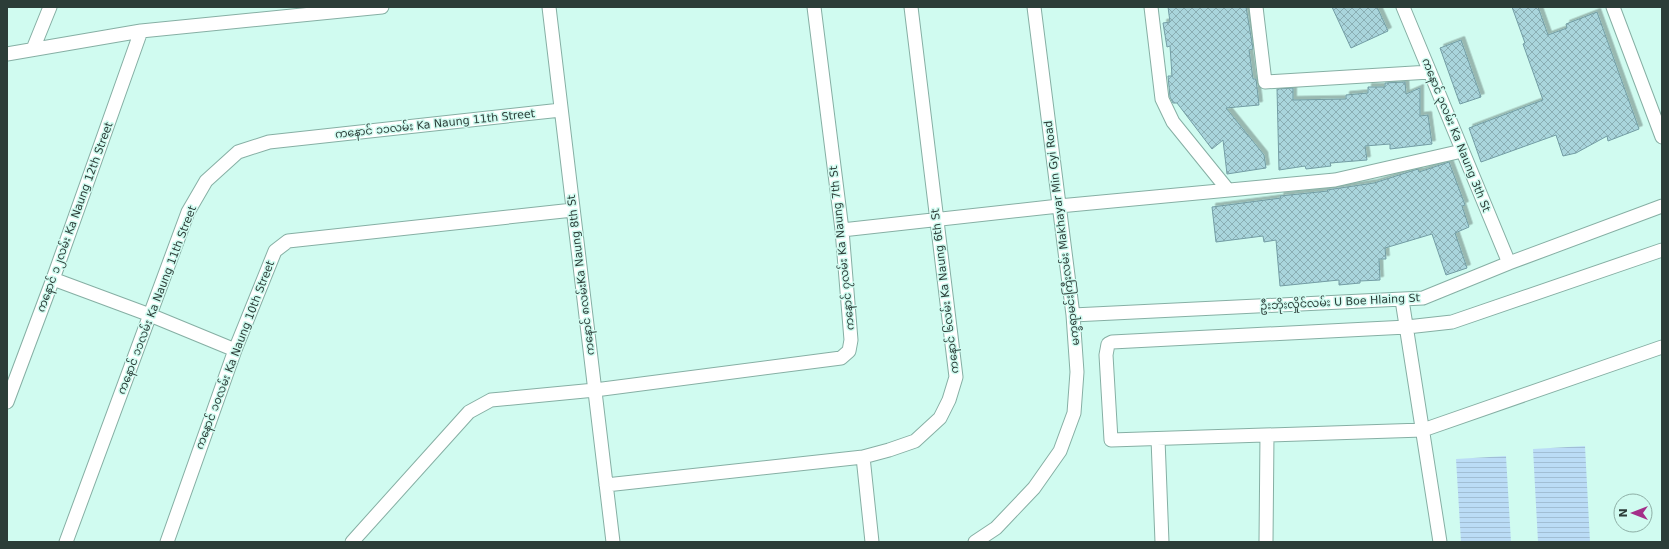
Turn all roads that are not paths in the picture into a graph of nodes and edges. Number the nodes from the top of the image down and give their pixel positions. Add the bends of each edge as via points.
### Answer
1 (50, 7) edge
2 (382, 7) edge
3 (549, 7) edge
4 (814, 7) edge
5 (911, 7) edge
6 (1034, 7) edge
7 (1151, 7) edge
8 (1256, 7) edge
9 (1403, 7) edge
10 (1613, 7) edge
11 (141, 31) junction
12 (33, 49) junction
13 (7, 54) edge
14 (1430, 72) junction
15 (561, 110) junction
16 (1662, 138) edge
17 (1462, 151) junction
18 (1228, 190) junction
19 (1059, 206) junction
20 (1662, 206) edge
21 (573, 210) junction
22 (936, 219) junction
23 (842, 230) junction
24 (1662, 250) edge
25 (1508, 263) junction
26 (53, 279) junction
27 (1402, 300) junction
28 (150, 315) junction
29 (1073, 315) junction
30 (1407, 327) junction
31 (1662, 347) edge
32 (235, 350) junction
33 (595, 390) junction
34 (7, 402) edge
35 (1423, 430) junction
36 (1267, 435) junction
37 (1158, 439) junction
38 (863, 457) junction
39 (606, 485) junction
40 (66, 542) edge
41 (166, 542) edge
42 (352, 542) edge
43 (613, 542) edge
44 (872, 542) edge
45 (975, 542) edge
46 (1162, 542) edge
47 (1266, 542) edge
48 (1440, 542) edge

1 - 12 street
2 - 11 street
3 - 15 street, ကနောင် ၈လမ်းKa Naung 8th St
4 - 23 street, ကနောင် ၇လမ်း Ka Naung 7th St
5 - 22 street, ကနောင် ၆လမ်း Ka Naung 6th St
6 - 19 street, မက္ခရာမင်းကြီးလမ်း Makhayar Min Gyi Road
7 - 18 street via 1162,99 1173,122
8 - 14 street via 1265,82
9 - 14 street, ကနောင် ၃လမ်း Ka Naung 3th St
10 - 16 street
11 - 12 street
11 - 26 street, ကနောင် ၁၂လမ်း Ka Naung 12th Street
12 - 13 street
14 - 17 street, ကနောင် ၃လမ်း Ka Naung 3th St
15 - 21 street, ကနောင် ၈လမ်းKa Naung 8th St
15 - 28 street, ကနောင် ၁၁လမ်း Ka Naung 11th Street via 269,142 238,152 206,181 188,212
17 - 18 street via 1335,180
17 - 25 street, ကနောင် ၃လမ်း Ka Naung 3th St
18 - 19 street
19 - 22 street
19 - 29 street, မက္ခရာမင်းကြီးလမ်း Makhayar Min Gyi Road
20 - 25 street, ဦးဘိုးလှိုင်လမ်း U Boe Hlaing St
21 - 32 street, ကနောင် ၁၀လမ်း Ka Naung 10th Street via 288,241 275,251
21 - 33 street, ကနောင် ၈လမ်းKa Naung 8th St
22 - 23 street
22 - 38 street, ကနောင် ၆လမ်း Ka Naung 6th St via 956,377 949,400 940,418 915,441
23 - 33 street, ကနောင် ၇လမ်း Ka Naung 7th St via 851,340 849,351 841,358
24 - 30 street via 1452,322
25 - 27 street, ဦးဘိုးလှိုင်လမ်း U Boe Hlaing St via 1423,298
26 - 28 street
26 - 34 street, ကနောင် ၁၂လမ်း Ka Naung 12th Street
27 - 29 street, ဦးဘိုးလှိုင်လမ်း U Boe Hlaing St
27 - 30 street
28 - 32 street
28 - 40 street, ကနောင် ၁၁လမ်း Ka Naung 11th Street
29 - 45 street, မက္ခရာမင်းကြီးလမ်း Makhayar Min Gyi Road via 1077,372 1074,413 1060,451 1034,488 996,528
30 - 35 street
30 - 37 street via 1112,342 1108,344 1106,355 1111,440
31 - 35 street
32 - 41 street, ကနောင် ၁၀လမ်း Ka Naung 10th Street
33 - 39 street, ကနောင် ၈လမ်းKa Naung 8th St
33 - 42 street, ကနောင် ၇လမ်း Ka Naung 7th St via 491,400 469,412
35 - 36 street
35 - 48 street
36 - 37 street
36 - 47 street
37 - 46 street
38 - 39 street, ကနောင် ၆လမ်း Ka Naung 6th St
38 - 44 street
39 - 43 street, ကနောင် ၈လမ်းKa Naung 8th St

